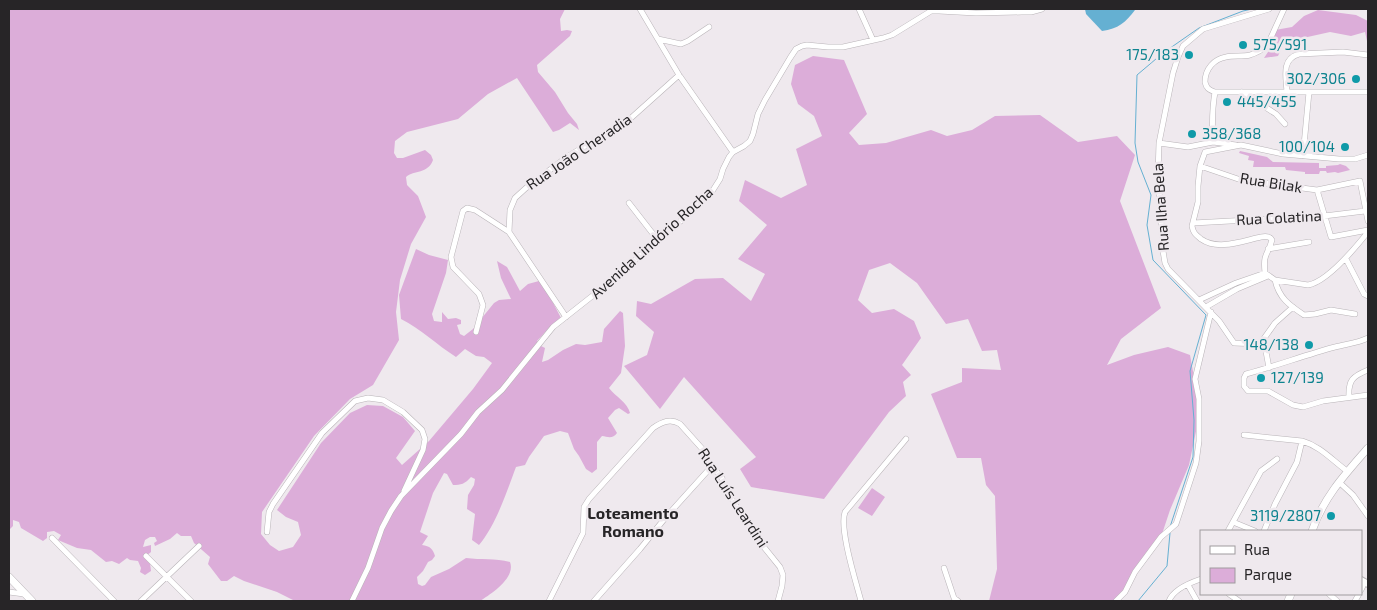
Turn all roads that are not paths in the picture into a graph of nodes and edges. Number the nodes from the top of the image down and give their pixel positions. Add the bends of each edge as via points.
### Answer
1 (640, 9) edge
2 (859, 9) edge
3 (1042, 9) edge
4 (1268, 9) edge
5 (1284, 9) edge
6 (976, 11) edge
7 (709, 27) dead end
8 (658, 39) junction
9 (873, 40) junction
10 (1368, 55) edge
11 (679, 75) junction
12 (1215, 92) junction
13 (1242, 92) junction
14 (1287, 92) junction
15 (1310, 92) junction
16 (1368, 92) edge
17 (1285, 124) dead end
18 (1213, 142) junction
19 (1159, 143) junction
20 (1241, 146) junction
21 (733, 152) junction
22 (1368, 154) edge
23 (1303, 156) junction
24 (1200, 166) junction
25 (1317, 190) junction
26 (629, 203) dead end
27 (1365, 211) junction
28 (1324, 216) junction
29 (1368, 221) edge
30 (1193, 223) junction
31 (1368, 231) edge
32 (509, 232) junction
33 (656, 239) junction
34 (1309, 242) dead end
35 (1268, 249) junction
36 (1346, 259) junction
37 (1267, 274) junction
38 (1275, 280) junction
39 (1368, 296) edge
40 (1198, 300) junction
41 (1206, 306) junction
42 (1293, 306) junction
43 (1211, 312) junction
44 (1355, 314) dead end
45 (566, 317) junction
46 (476, 332) dead end
47 (1368, 338) edge
48 (1260, 344) junction
49 (1269, 368) junction
50 (1368, 370) edge
51 (1368, 395) edge
52 (1349, 397) junction
53 (1244, 435) dead end
54 (906, 439) dead end
55 (1302, 441) junction
56 (1368, 448) edge
57 (1277, 458) dead end
58 (712, 466) junction
59 (1347, 471) junction
60 (1339, 482) junction
61 (401, 496) junction
62 (1368, 516) edge
63 (1233, 522) junction
64 (1229, 530) edge
65 (1253, 530) edge
66 (1264, 530) edge
67 (1312, 530) edge
68 (267, 532) dead end
69 (52, 538) dead end
70 (199, 546) dead end
71 (146, 556) dead end
72 (944, 568) dead end
73 (167, 576) junction
74 (9, 578) edge
75 (1200, 579) edge
76 (1188, 585) junction
77 (9, 592) edge
78 (24, 594) junction
79 (32, 601) edge
80 (114, 601) edge
81 (141, 601) edge
82 (191, 601) edge
83 (352, 601) edge
84 (550, 601) edge
85 (594, 601) edge
86 (778, 601) edge
87 (861, 601) edge
88 (958, 601) edge
89 (1116, 601) edge
90 (1169, 601) edge
91 (1197, 601) edge

1 - 8 street
2 - 9 street
3 - 6 street, Avenida Lindório Rocha via 1031,12
4 - 19 street, Rua Ilha Bela via 1203,29 1183,46 1173,73
5 - 12 street via 1267,46 1262,50 1250,55 1226,57 1211,64 1205,78 1208,88
6 - 9 street, Avenida Lindório Rocha via 932,11 892,35
7 - 8 street via 681,44
8 - 11 street
9 - 21 street, Avenida Lindório Rocha via 835,48 814,45 796,49 765,100 750,141
10 - 14 street via 1343,52 1292,56 1287,62
11 - 21 street
11 - 32 street, Rua João Cheradia via 631,118 567,157 515,198 510,210
12 - 13 street
12 - 18 street
13 - 14 street
13 - 17 street via 1276,114
14 - 15 street
15 - 16 street
15 - 23 street
18 - 19 street via 1188,146
18 - 20 street
19 - 40 street, Rua Ilha Bela via 1162,251 1168,269
20 - 23 street
20 - 24 street via 1206,152
21 - 33 street, Avenida Lindório Rocha via 713,190 682,220
22 - 23 street via 1355,159
24 - 25 street, Rua Bilak via 1241,180
24 - 30 street
25 - 27 street via 1360,181
25 - 28 street, Rua Bilak
26 - 33 street
27 - 28 street, Rua Colatina
27 - 29 street
28 - 30 street, Rua Colatina
28 - 31 street, Rua Bilak via 1331,237
30 - 35 street via 1195,235 1206,242 1218,245 1267,236 1272,240
31 - 36 street
32 - 45 street
32 - 46 street via 475,210 467,208 463,211 451,257 453,267 479,294 483,305
33 - 45 street, Avenida Lindório Rocha via 629,266
34 - 35 street
35 - 37 street via 1264,256
36 - 38 street via 1312,284
36 - 39 street
37 - 38 street
37 - 40 street via 1236,283
37 - 41 street
38 - 42 street via 1279,293
40 - 41 street, Rua Ilha Bela
41 - 43 street, Rua Ilha Bela
42 - 44 street via 1307,316 1331,310
42 - 48 street
43 - 48 street, Rua Ilha Bela via 1234,343
43 - 89 street via 1195,379 1199,399 1196,463 1182,507 1176,524 1162,536
45 - 61 street, Avenida Lindório Rocha via 553,327 502,390
47 - 49 street
48 - 49 street via 1264,346
49 - 52 street via 1246,374 1244,386 1248,391 1268,391 1303,407
50 - 52 street via 1353,378
51 - 52 street
53 - 55 street
54 - 87 street via 843,517 846,544
55 - 59 street via 1313,445
55 - 66 street via 1297,462
56 - 59 main road
57 - 63 street via 1261,471
58 - 84 street, Rua Luís Leardini via 706,453 676,421 667,420 653,428 584,507 583,533
58 - 85 street
58 - 86 street, Rua Luís Leardini via 759,541 780,567 783,575
59 - 60 main road
60 - 62 street
60 - 67 main road
61 - 68 street via 423,450 425,439 422,430 404,412 383,400 368,398 355,402 322,433 273,504
61 - 83 street, Avenida Lindório Rocha via 382,528
63 - 64 street
63 - 65 street
69 - 80 street
70 - 73 street
71 - 73 street
72 - 88 street via 954,598
73 - 81 street
73 - 82 street
74 - 78 main road
75 - 76 street
76 - 90 street via 1175,592
76 - 91 street
77 - 78 street
78 - 79 main road

